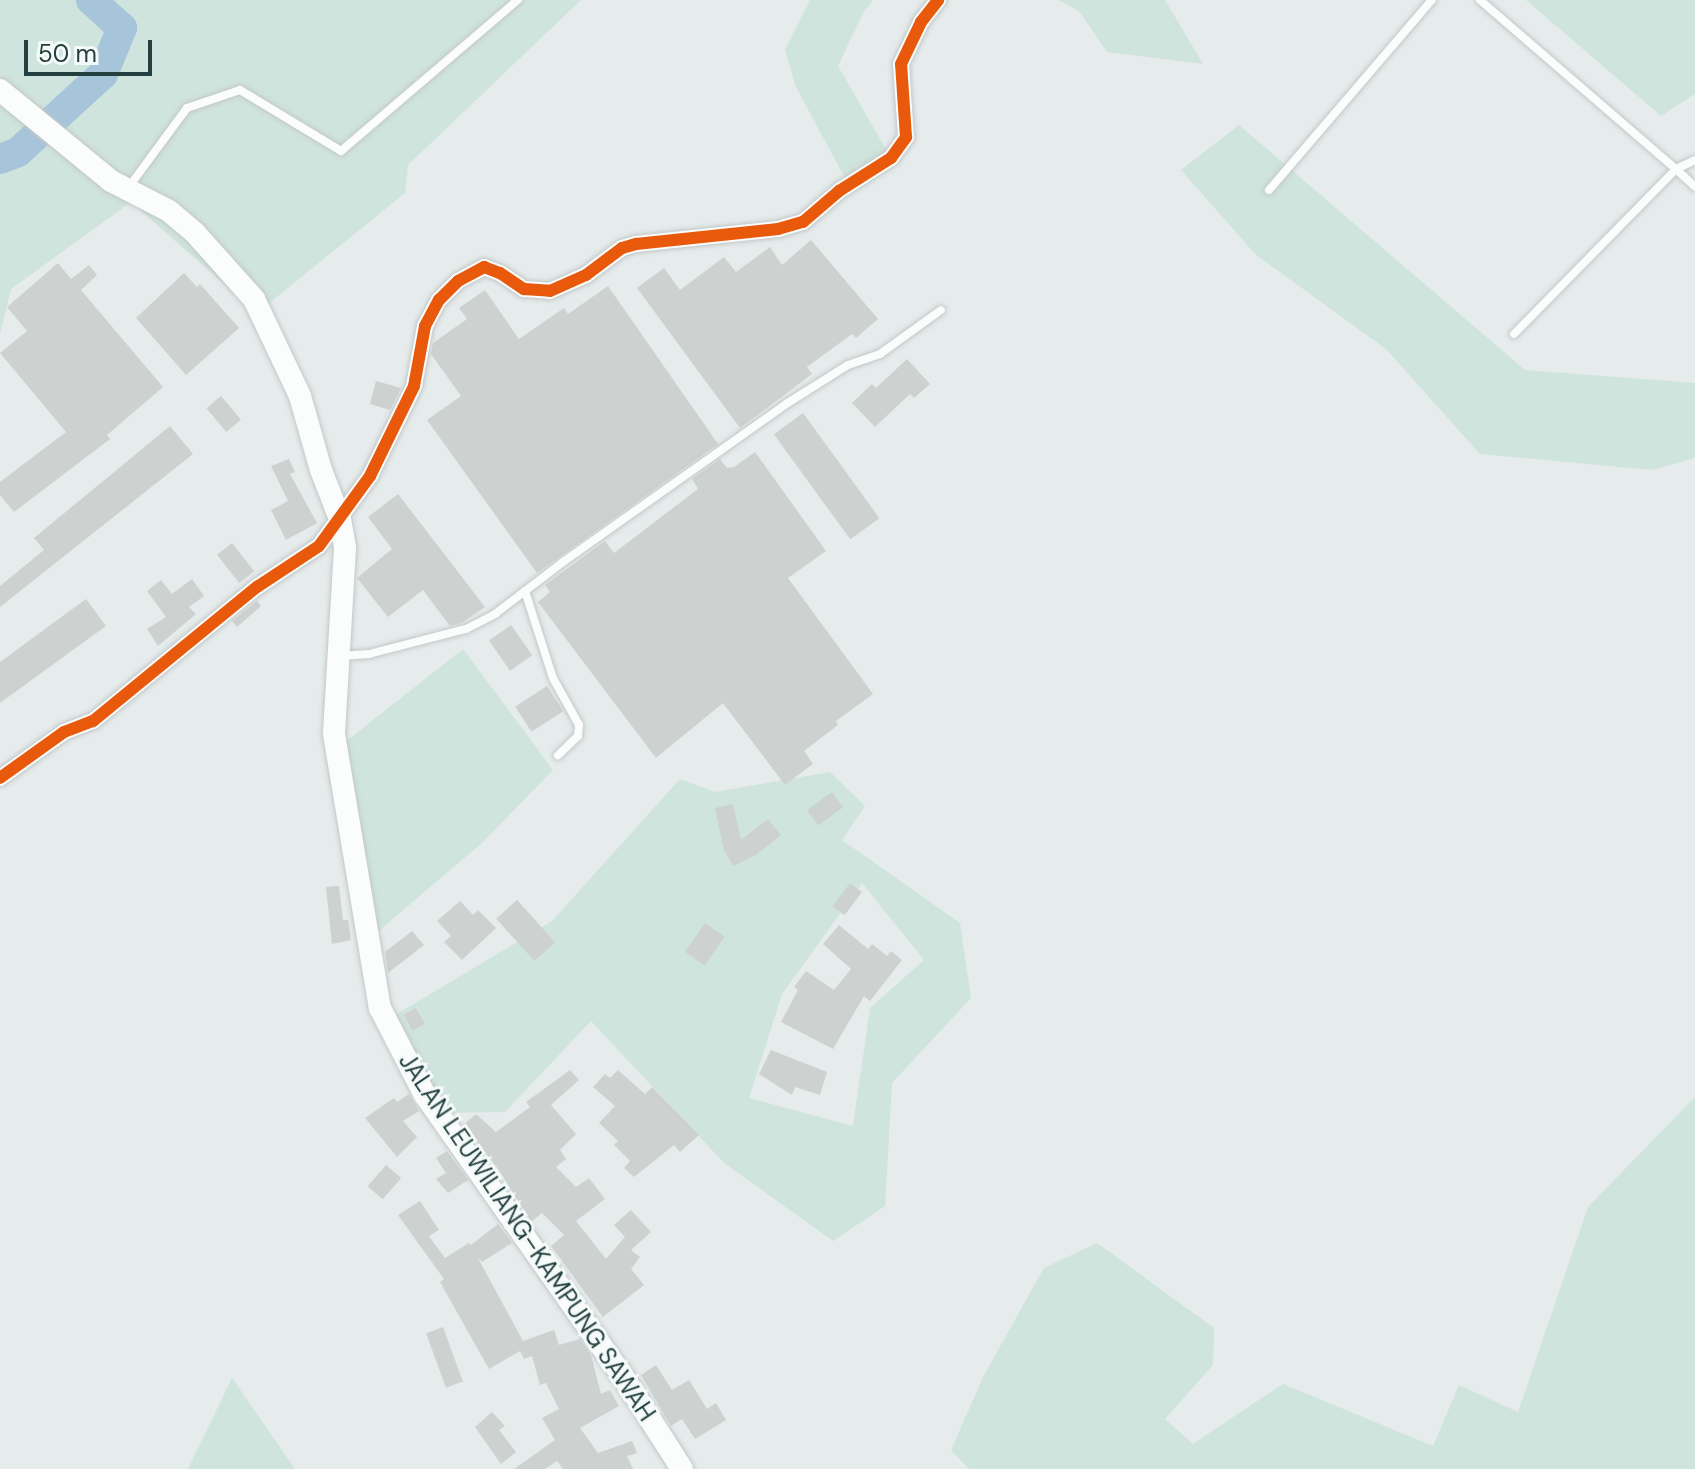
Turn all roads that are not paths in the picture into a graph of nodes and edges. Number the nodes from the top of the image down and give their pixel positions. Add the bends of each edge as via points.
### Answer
1 (518, 0) edge
2 (938, 0) edge
3 (1432, 0) edge
4 (1480, 0) edge
5 (0, 90) edge
6 (1695, 160) edge
7 (1676, 169) junction
8 (119, 185) junction
9 (1695, 187) edge
10 (1269, 190) dead end
11 (941, 310) dead end
12 (1514, 334) dead end
13 (340, 519) junction
14 (525, 591) junction
15 (340, 656) junction
16 (558, 755) dead end
17 (0, 778) edge
18 (682, 1469) edge

1 - 8 lane via 341,151 240,90 187,108
2 - 13 street via 901,64 906,137 900,148 803,222 636,244 550,291 524,289 484,267 458,281 439,300 425,326 414,386 370,476
3 - 10 lane
4 - 7 lane
5 - 8 main road, JALAN LEUWILIANG–KAMPUNG SAWAH
6 - 7 lane
7 - 9 lane
7 - 12 lane
8 - 13 main road, JALAN LEUWILIANG–KAMPUNG SAWAH via 169,211 254,299 300,396
11 - 14 lane via 880,354 848,365 786,404
13 - 15 main road, JALAN LEUWILIANG–KAMPUNG SAWAH via 345,548
13 - 17 street via 319,546 257,587 93,721 64,732
14 - 15 lane via 466,629 369,654
14 - 16 lane via 553,678 579,725 578,736
15 - 18 main road, JALAN LEUWILIANG–KAMPUNG SAWAH via 334,734 380,1008 425,1095

